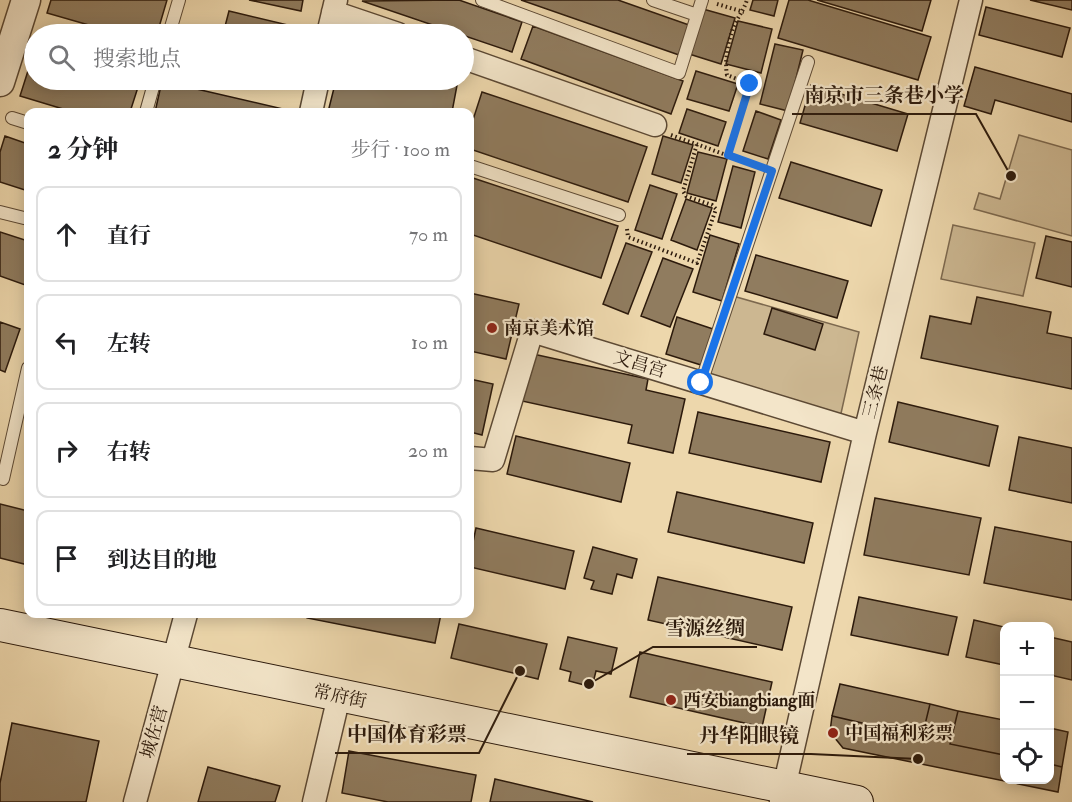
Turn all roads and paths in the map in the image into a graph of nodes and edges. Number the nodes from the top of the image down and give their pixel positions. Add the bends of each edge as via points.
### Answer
1 (26, 0) edge
2 (179, 0) edge
3 (482, 0) edge
4 (653, 0) edge
5 (747, 0) edge
6 (971, 0) edge
7 (708, 1) edge
8 (504, 3) edge
9 (335, 6) edge
10 (744, 12) junction
11 (698, 15) junction
12 (172, 24) edge
13 (330, 24) edge
14 (376, 24) edge
15 (474, 61) edge
16 (808, 62) dead end
17 (0, 82) edge
18 (152, 90) edge
19 (316, 90) edge
20 (147, 108) edge
21 (312, 108) edge
22 (12, 118) dead end
23 (24, 122) edge
24 (663, 130) joint
25 (698, 144) junction
26 (728, 155) junction
27 (474, 167) edge
28 (772, 171) junction
29 (0, 212) edge
30 (619, 215) joint
31 (24, 218) edge
32 (701, 383) junction
33 (24, 406) edge
34 (865, 434) junction
35 (474, 458) edge
36 (3, 479) dead end
37 (185, 618) edge
38 (0, 626) edge
39 (174, 662) junction
40 (339, 696) junction
41 (783, 794) edge
42 (135, 802) edge
43 (314, 802) edge
44 (857, 802) edge

1 - 17 street
2 - 12 lane
3 - 8 lane
4 - 11 lane
5 - 10 path
6 - 34 street, 三条巷
7 - 10 path
7 - 11 lane
8 - 11 lane via 679,73
9 - 13 street
9 - 14 street
10 - 26 path via 735,23 724,62 727,75 750,84
15 - 24 street
16 - 28 lane
18 - 20 lane
19 - 21 street
22 - 23 lane
24 - 25 path
25 - 26 path
25 - 30 path via 683,191 716,209 697,263 628,237
26 - 28 path
27 - 30 lane
28 - 32 lane
29 - 31 lane
32 - 34 street, 文昌宫
32 - 35 street, 文昌宫 via 532,331 493,460
33 - 36 lane
34 - 41 street, 三条巷
37 - 39 street, 城佐营
38 - 39 main road, 常府街
39 - 40 main road, 常府街
39 - 42 street, 城佐营
40 - 41 main road, 常府街
40 - 43 street
41 - 44 main road, 常府街

